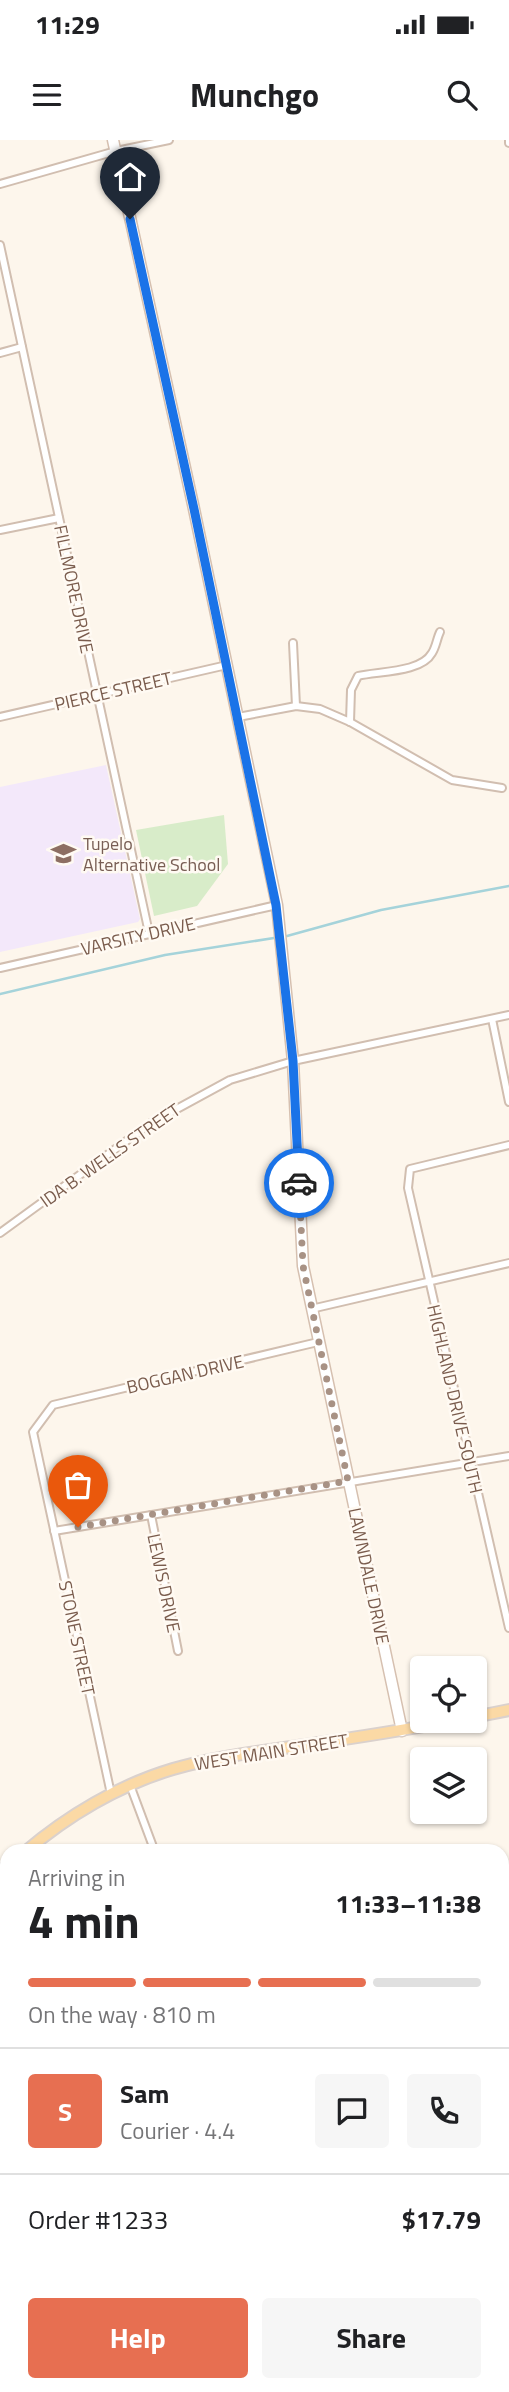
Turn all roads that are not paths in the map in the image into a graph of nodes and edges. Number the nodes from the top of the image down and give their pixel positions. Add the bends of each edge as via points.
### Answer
1 (169, 140) edge
2 (115, 145) edge
3 (0, 184) edge
4 (0, 245) edge
5 (22, 347) junction
6 (0, 353) edge
7 (59, 518) junction
8 (0, 530) edge
9 (440, 632) dead end
10 (293, 643) dead end
11 (227, 665) junction
12 (97, 694) junction
13 (296, 706) junction
14 (0, 717) edge
15 (238, 717) junction
16 (350, 722) junction
17 (502, 788) dead end
18 (276, 905) junction
19 (149, 933) junction
20 (0, 968) edge
21 (509, 1015) edge
22 (492, 1019) junction
23 (293, 1061) junction
24 (509, 1102) edge
25 (509, 1145) edge
26 (0, 1233) edge
27 (509, 1263) edge
28 (428, 1282) junction
29 (311, 1309) junction
30 (318, 1342) junction
31 (53, 1405) joint
32 (509, 1456) edge
33 (470, 1461) junction
34 (348, 1481) junction
35 (150, 1515) junction
36 (54, 1531) junction
37 (509, 1628) edge
38 (178, 1651) dead end
39 (509, 1710) edge
40 (487, 1714) edge
41 (410, 1729) edge
42 (402, 1731) junction
43 (130, 1786) junction
44 (111, 1794) junction
45 (34, 1844) edge
46 (152, 1844) edge

1 - 2 street
2 - 3 street
2 - 11 street, LAWNDALE DRIVE
4 - 5 street, FILLMORE DRIVE
5 - 6 street
5 - 7 street, FILLMORE DRIVE
7 - 8 street
7 - 12 street, FILLMORE DRIVE
9 - 16 street via 432,654 412,668 358,676 351,690
10 - 13 street
11 - 12 street, PIERCE STREET
11 - 15 street, LAWNDALE DRIVE
12 - 14 street, PIERCE STREET
12 - 19 street, FILLMORE DRIVE
13 - 15 street
13 - 16 street via 320,709
15 - 18 street, LAWNDALE DRIVE
16 - 17 street via 453,780
18 - 19 street, VARSITY DRIVE
18 - 23 street, LAWNDALE DRIVE
19 - 20 street, VARSITY DRIVE
21 - 22 street, IDA B. WELLS STREET
22 - 23 street, IDA B. WELLS STREET
22 - 24 street
23 - 26 street, IDA B. WELLS STREET via 230,1080 163,1116
23 - 29 street, LAWNDALE DRIVE via 303,1266
25 - 28 street, HIGHLAND DRIVE SOUTH via 410,1169 408,1188
27 - 28 street
28 - 29 street
28 - 33 street, HIGHLAND DRIVE SOUTH
29 - 30 street, LAWNDALE DRIVE
30 - 31 street, BOGGAN DRIVE
30 - 34 street, LAWNDALE DRIVE
31 - 36 street, STONE STREET via 33,1432
32 - 33 street
33 - 34 street
33 - 37 street, HIGHLAND DRIVE SOUTH
34 - 35 street
34 - 42 street, LAWNDALE DRIVE
35 - 36 street
35 - 38 street, LEWIS DRIVE
36 - 44 street, STONE STREET
39 - 40 main road
41 - 42 main road, WEST MAIN STREET
42 - 43 main road, WEST MAIN STREET via 217,1758
43 - 44 main road, WEST MAIN STREET
43 - 46 street
44 - 45 main road, WEST MAIN STREET

